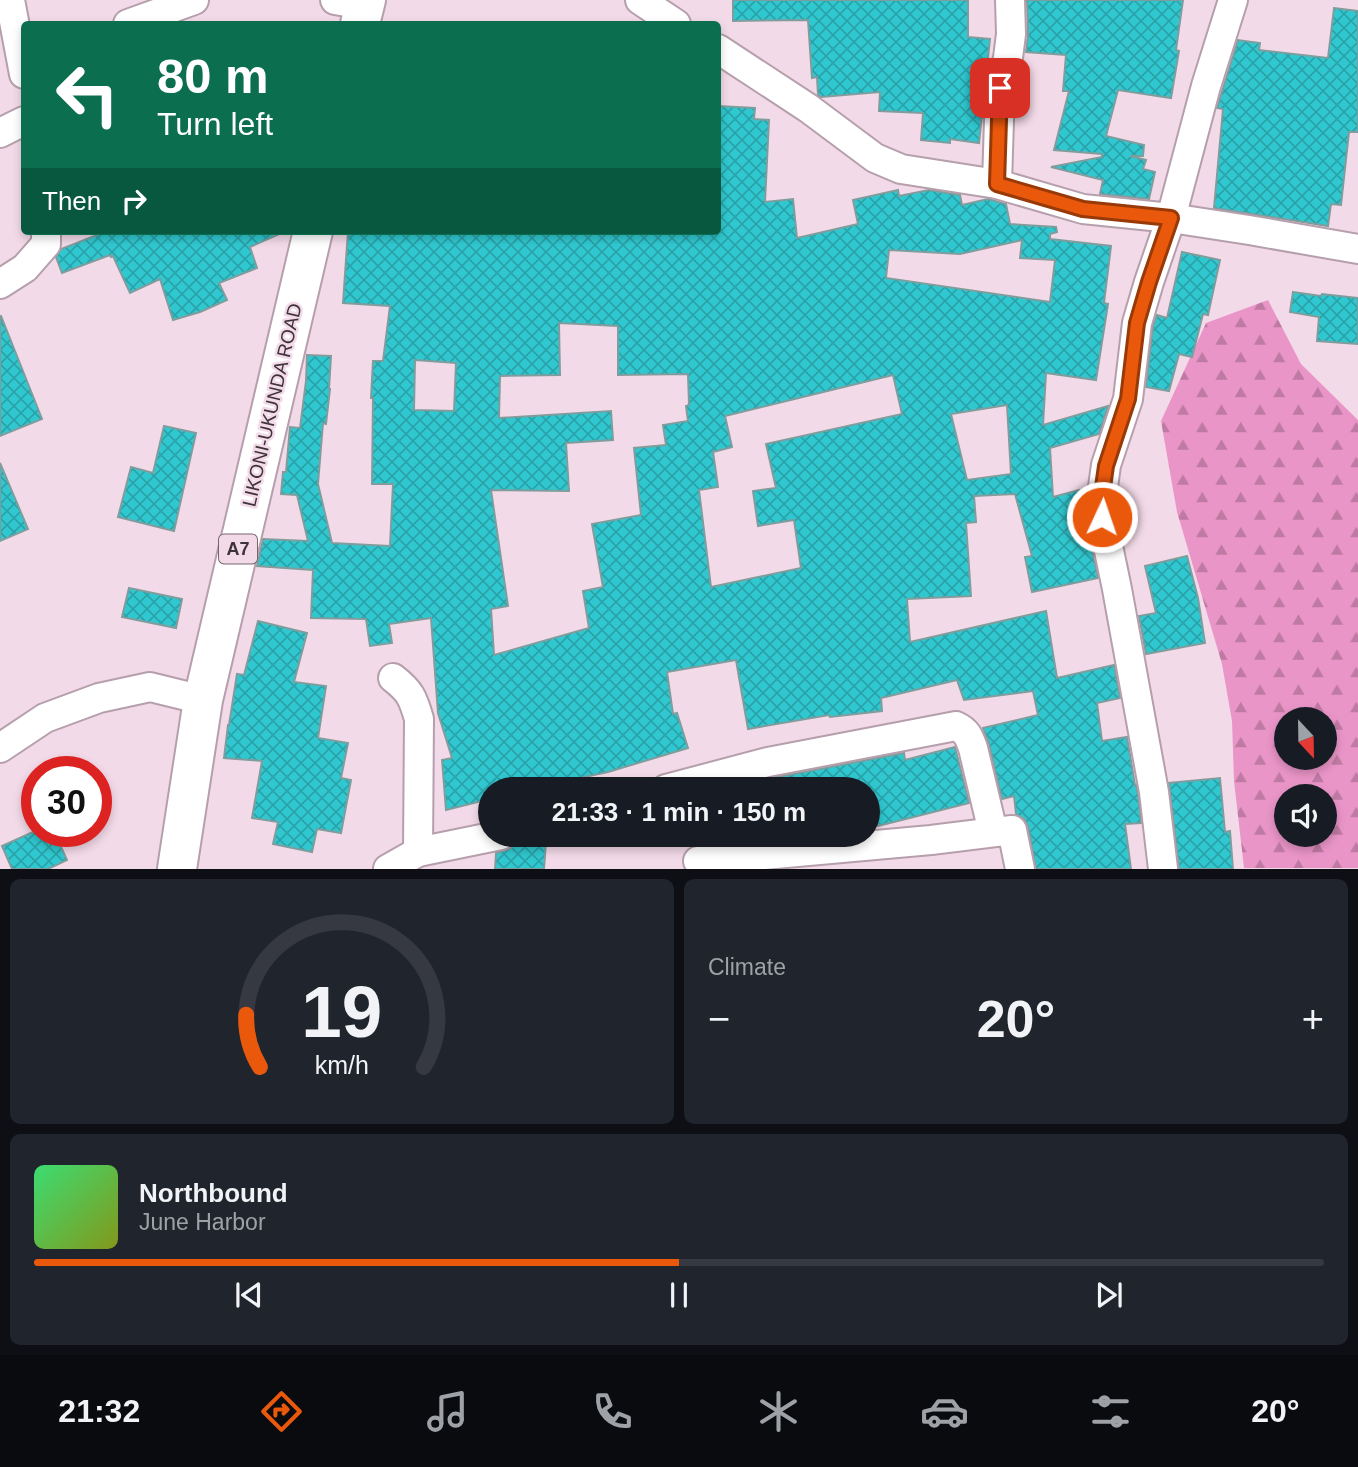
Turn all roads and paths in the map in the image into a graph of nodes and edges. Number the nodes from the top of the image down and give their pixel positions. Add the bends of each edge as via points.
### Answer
1 (10, 0) edge
2 (194, 0) edge
3 (640, 0) edge
4 (1010, 0) edge
5 (1233, 0) edge
6 (136, 21) edge
7 (672, 21) edge
8 (721, 51) edge
9 (21, 53) edge
10 (21, 122) edge
11 (0, 132) edge
12 (997, 184) junction
13 (1171, 218) junction
14 (46, 235) edge
15 (312, 235) edge
16 (1358, 249) edge
17 (0, 284) edge
18 (393, 678) dead end
19 (203, 700) junction
20 (0, 748) edge
21 (711, 777) edge
22 (993, 832) junction
23 (478, 840) edge
24 (418, 852) junction
25 (698, 861) dead end
26 (177, 869) edge
27 (388, 869) edge
28 (1020, 869) edge
29 (1163, 869) edge

1 - 9 street
2 - 6 street
3 - 7 street
4 - 12 street via 1010,46 1000,88
5 - 13 street
8 - 12 street via 875,158 901,169
10 - 11 street
12 - 13 street via 1083,209
13 - 16 street
13 - 29 street via 1137,323 1128,399 1106,466 1102,494 1102,517 1154,792
14 - 17 street via 46,244 25,268
15 - 19 highway, LIKONI-UKUNDA ROAD / A7
18 - 24 street via 414,700 419,719
19 - 20 street via 150,687 99,698 45,718
19 - 26 highway, LIKONI-UKUNDA ROAD / A7
21 - 22 street via 956,726 964,729 973,748
22 - 25 street
22 - 28 street via 1012,830
23 - 24 street
24 - 27 street

